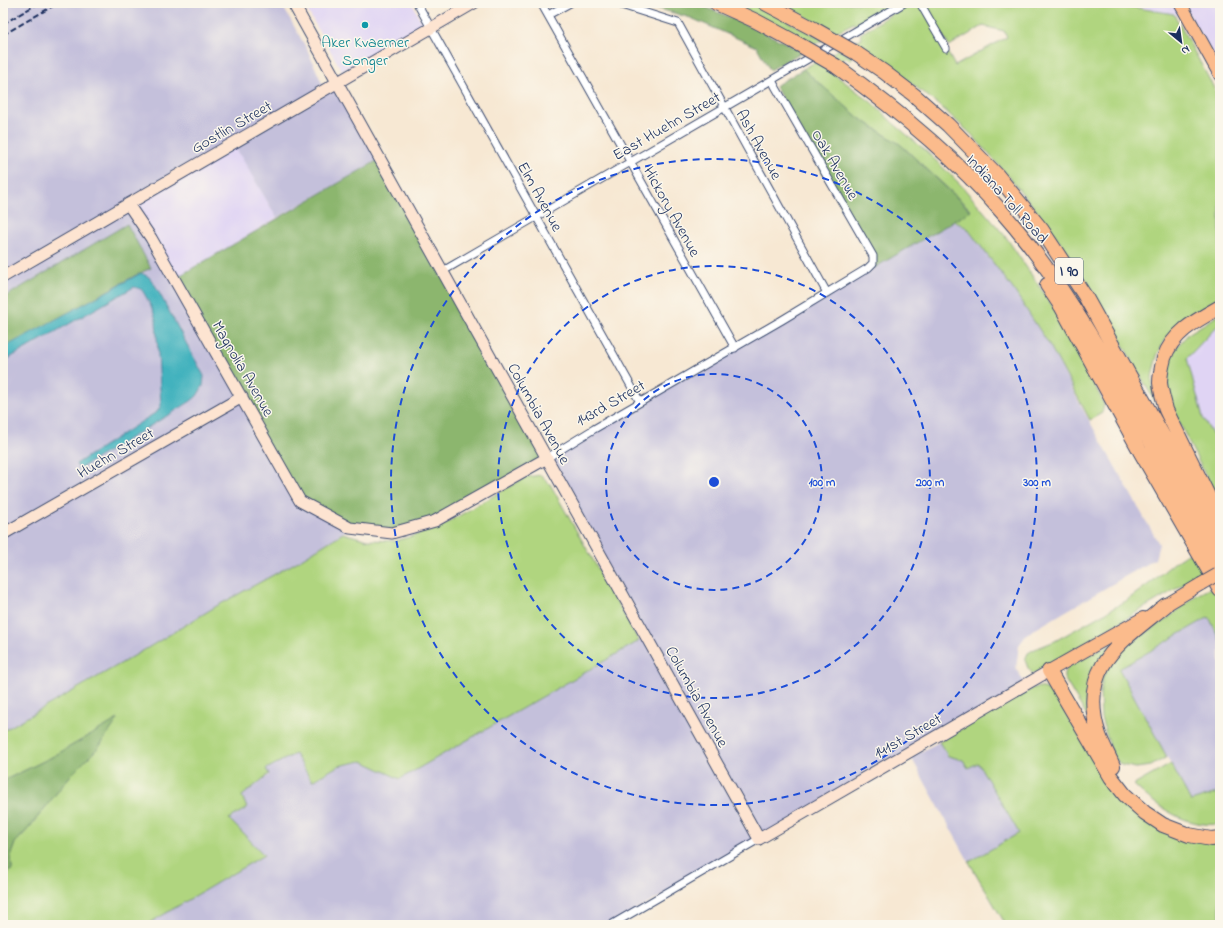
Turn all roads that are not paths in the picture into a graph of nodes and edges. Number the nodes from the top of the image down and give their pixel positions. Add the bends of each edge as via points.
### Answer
1 (293, 3) edge
2 (417, 3) edge
3 (474, 3) edge
4 (541, 3) edge
5 (570, 3) edge
6 (615, 3) edge
7 (716, 3) edge
8 (765, 3) edge
9 (904, 3) edge
10 (920, 3) edge
11 (1180, 3) edge
12 (548, 15) junction
13 (431, 28) junction
14 (946, 48) dead end
15 (1220, 73) edge
16 (772, 80) junction
17 (338, 82) junction
18 (724, 108) junction
19 (630, 162) junction
20 (128, 204) junction
21 (1002, 212) junction
22 (536, 217) junction
23 (873, 263) joint
24 (443, 271) junction
25 (3, 277) edge
26 (827, 293) junction
27 (1220, 307) edge
28 (734, 348) junction
29 (242, 397) junction
30 (640, 402) junction
31 (547, 458) junction
32 (1220, 520) edge
33 (350, 528) joint
34 (3, 534) edge
35 (1220, 538) edge
36 (1220, 566) edge
37 (1220, 573) edge
38 (1220, 590) edge
39 (1166, 605) junction
40 (1052, 670) junction
41 (1113, 766) junction
42 (1220, 830) edge
43 (1220, 838) edge
44 (759, 839) junction
45 (611, 925) edge

1 - 17 street, Columbia Avenue
2 - 13 street, Elm Avenue
3 - 13 street, Gostlin Street
4 - 12 street, Hickory Avenue
5 - 12 street
6 - 18 street, Ash Avenue via 678,23
7 - 21 highway, Indiana Toll Road / I 90, bridge via 793,40 836,66 932,142 983,190
8 - 35 highway, Indiana Toll Road / I 90, bridge via 856,53 914,95 997,175 1042,230 1086,296
9 - 16 street, East Huehn Street
10 - 14 street
11 - 15 main road
12 - 19 street, Hickory Avenue
13 - 17 street, Gostlin Street
13 - 22 street, Elm Avenue
16 - 18 street, East Huehn Street
16 - 23 street, Oak Avenue via 873,256
17 - 20 street, Gostlin Street
17 - 24 street, Columbia Avenue
18 - 19 street, East Huehn Street
18 - 26 street, Ash Avenue
19 - 22 street, East Huehn Street
19 - 28 street, Hickory Avenue
20 - 25 street, Gostlin Street
20 - 29 street, Magnolia Avenue via 151,238
21 - 36 highway, Indiana Toll Road / I 90 via 1050,273 1111,368
21 - 38 highway via 1061,306
22 - 24 street, East Huehn Street
22 - 30 street, Elm Avenue
23 - 26 street, 143rd Street
24 - 31 street, Columbia Avenue
26 - 28 street, 143rd Street
27 - 32 highway via 1196,321 1173,341 1161,367 1160,381 1166,410
28 - 30 street, 143rd Street
29 - 33 street, Magnolia Avenue via 300,501
29 - 34 street, Huehn Street
30 - 31 street, 143rd Street
31 - 33 street, 143rd Street via 434,521 392,533
31 - 44 street, Columbia Avenue
37 - 39 main road, 141st Street, bridge
39 - 40 main road, 141st Street
39 - 41 highway via 1112,652 1102,666 1095,683 1096,721
40 - 41 highway
40 - 43 highway via 1110,777 1125,795 1145,814 1163,825 1189,835
40 - 44 street, 141st Street
41 - 42 highway via 1130,788 1166,817 1205,830
44 - 45 street, 141st Street

